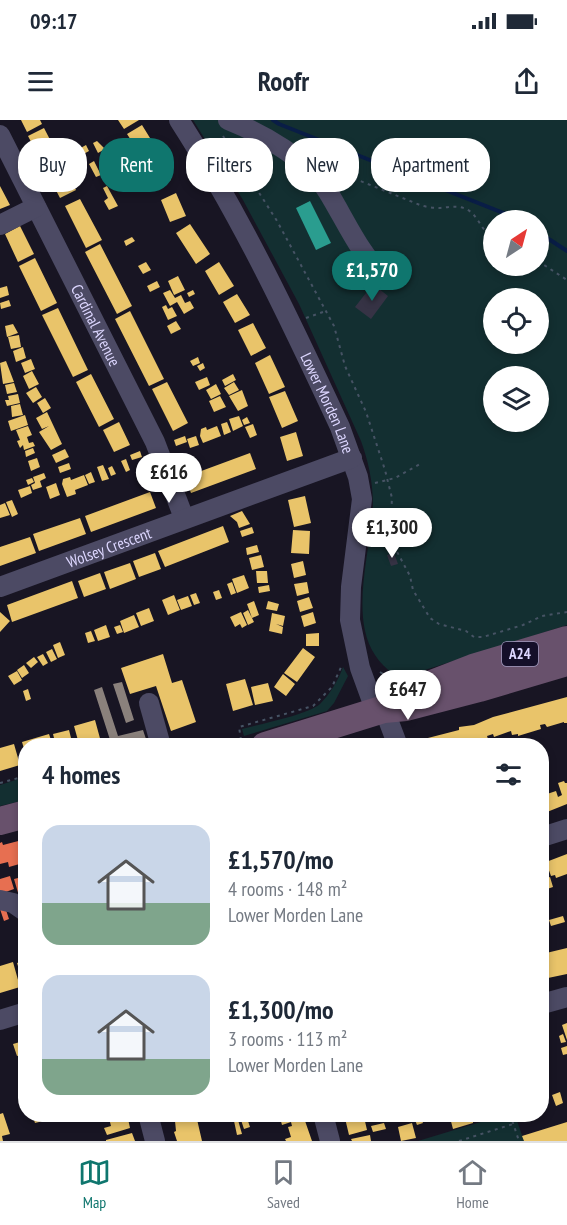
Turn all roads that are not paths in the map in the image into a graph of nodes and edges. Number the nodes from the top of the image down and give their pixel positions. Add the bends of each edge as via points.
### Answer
1 (187, 123) edge
2 (223, 124) edge
3 (0, 135) edge
4 (36, 207) junction
5 (0, 225) edge
6 (387, 280) dead end
7 (352, 458) junction
8 (184, 518) junction
9 (0, 586) edge
10 (567, 640) edge
11 (567, 662) edge
12 (149, 703) dead end
13 (380, 710) junction
14 (159, 738) edge
15 (272, 738) edge
16 (394, 738) edge
17 (18, 816) edge
18 (0, 821) edge
19 (567, 829) edge
20 (549, 835) edge
21 (0, 900) edge
22 (18, 906) edge
23 (567, 997) edge
24 (549, 1002) edge
25 (18, 1014) edge
26 (0, 1020) edge
27 (150, 1122) edge
28 (324, 1122) edge
29 (155, 1141) edge
30 (330, 1141) edge

1 - 7 street, Lower Morden Lane via 292,324
2 - 6 street via 264,138 307,165 327,189 362,252
3 - 4 street, Cardinal Avenue
4 - 5 street
4 - 8 street, Cardinal Avenue via 155,442
7 - 8 street, Wolsey Crescent
7 - 13 street, Lower Morden Lane via 362,499 350,620 362,676
8 - 9 street, Wolsey Crescent
10 - 13 highway, A24 via 473,668 402,696
11 - 13 highway, A24 via 406,707
12 - 14 street
13 - 15 highway, A24
13 - 16 street, Lower Morden Lane
17 - 18 highway
19 - 20 street
21 - 22 street
23 - 24 street
25 - 26 street
27 - 29 street
28 - 30 street

